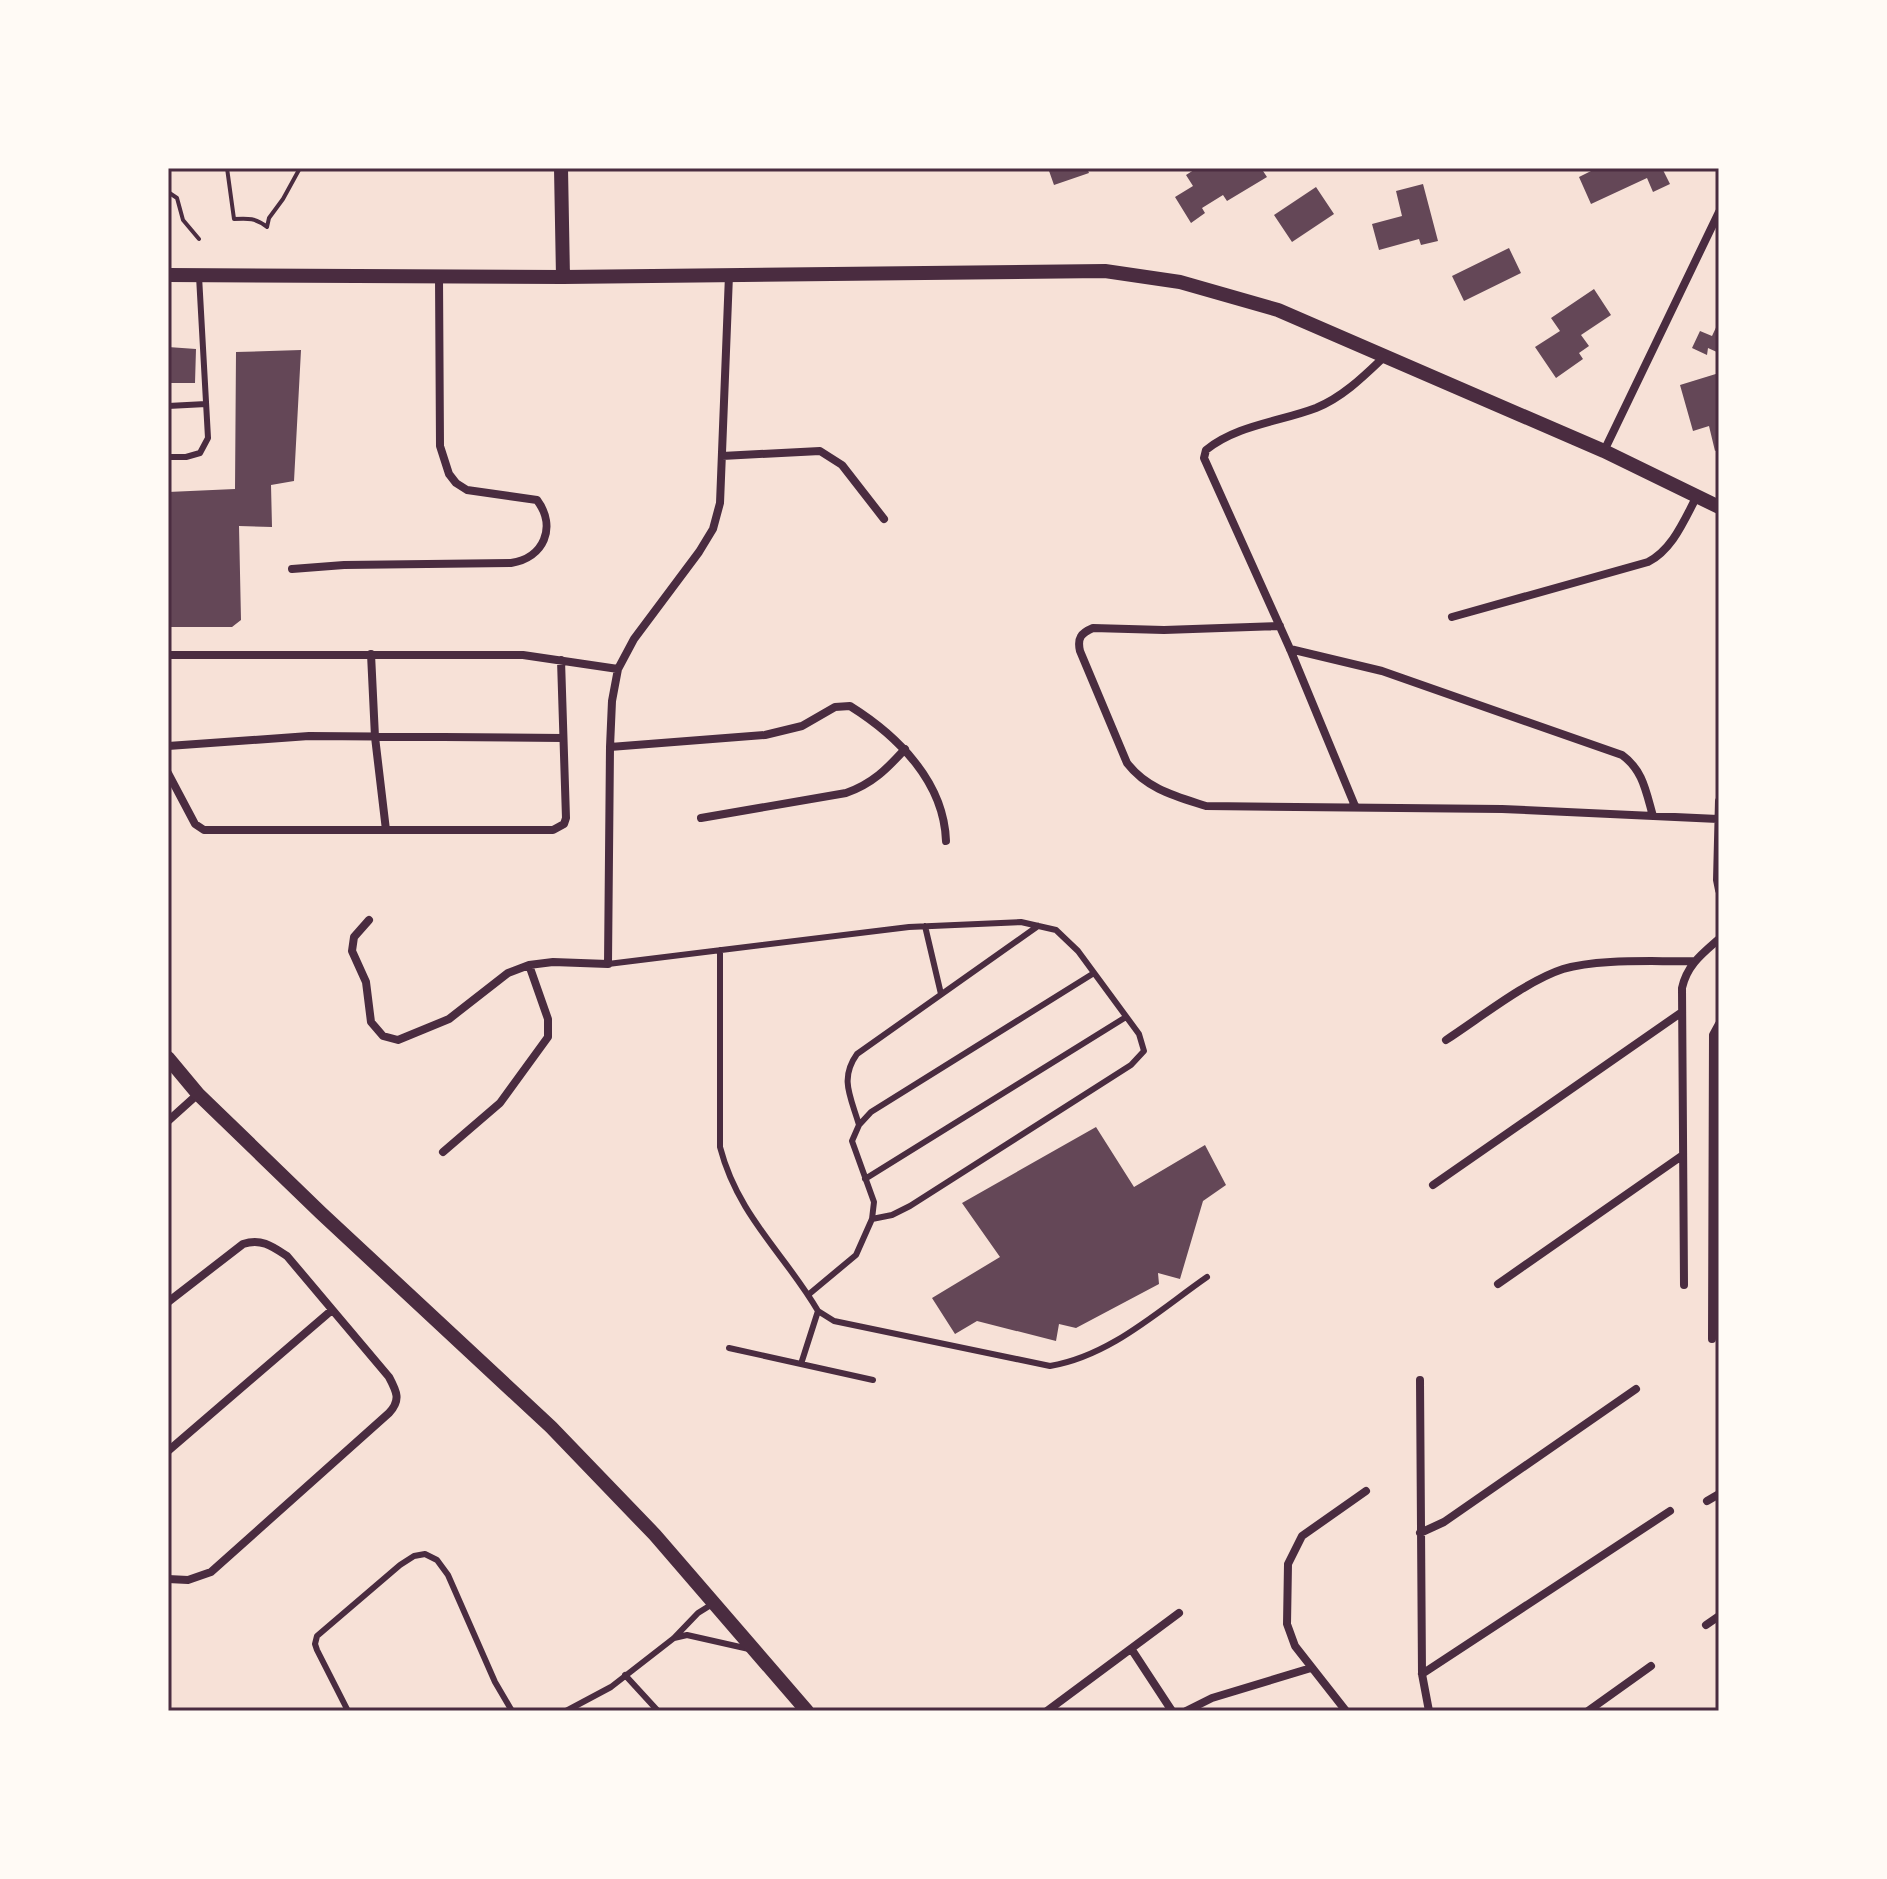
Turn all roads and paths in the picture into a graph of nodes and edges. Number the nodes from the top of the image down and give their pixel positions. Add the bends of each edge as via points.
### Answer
1 (227, 168) edge
2 (561, 168) edge
3 (298, 169) edge
4 (168, 192) edge
5 (1719, 212) edge
6 (199, 239) dead end
7 (168, 275) edge
8 (729, 275) junction
9 (199, 276) junction
10 (439, 277) junction
11 (563, 277) junction
12 (1385, 356) junction
13 (206, 404) junction
14 (168, 406) edge
15 (1604, 451) junction
16 (722, 456) junction
17 (168, 457) edge
18 (1697, 496) junction
19 (1719, 507) edge
20 (884, 519) dead end
21 (292, 569) dead end
22 (1452, 617) dead end
23 (1280, 626) junction
24 (1290, 649) junction
25 (371, 654) junction
26 (168, 655) edge
27 (561, 660) junction
28 (618, 669) junction
29 (375, 737) junction
30 (563, 738) junction
31 (168, 746) edge
32 (610, 747) junction
33 (905, 749) junction
34 (168, 773) edge
35 (1719, 801) edge
36 (1355, 806) junction
37 (1653, 816) junction
38 (701, 818) dead end
39 (1718, 819) edge
40 (386, 830) junction
41 (946, 841) dead end
42 (1719, 890) edge
43 (369, 920) dead end
44 (925, 926) junction
45 (1038, 926) junction
46 (1719, 939) edge
47 (720, 950) junction
48 (1694, 961) junction
49 (608, 964) junction
50 (529, 965) junction
51 (1094, 973) junction
52 (941, 994) junction
53 (1682, 1012) junction
54 (1126, 1017) junction
55 (1719, 1024) edge
56 (1446, 1040) dead end
57 (168, 1058) edge
58 (198, 1094) junction
59 (168, 1121) edge
60 (859, 1125) junction
61 (443, 1152) dead end
62 (1683, 1155) junction
63 (865, 1179) junction
64 (1433, 1185) dead end
65 (872, 1219) junction
66 (1207, 1277) dead end
67 (1498, 1284) dead end
68 (1684, 1285) dead end
69 (808, 1295) junction
70 (168, 1302) edge
71 (332, 1310) junction
72 (818, 1311) junction
73 (1712, 1339) dead end
74 (729, 1348) dead end
75 (801, 1364) junction
76 (873, 1380) dead end
77 (1420, 1380) dead end
78 (1636, 1389) dead end
79 (168, 1451) edge
80 (1366, 1491) dead end
81 (1719, 1494) edge
82 (1707, 1501) dead end
83 (1670, 1511) dead end
84 (1420, 1533) junction
85 (168, 1579) edge
86 (714, 1603) junction
87 (1179, 1613) dead end
88 (1719, 1616) edge
89 (1706, 1625) dead end
90 (674, 1638) junction
91 (753, 1649) junction
92 (1132, 1650) junction
93 (1651, 1666) dead end
94 (1311, 1668) junction
95 (1422, 1674) junction
96 (625, 1675) junction
97 (348, 1711) edge
98 (512, 1711) edge
99 (566, 1711) edge
100 (658, 1711) edge
101 (807, 1711) edge
102 (1047, 1711) edge
103 (1172, 1711) edge
104 (1186, 1711) edge
105 (1346, 1711) edge
106 (1429, 1711) edge
107 (1588, 1711) edge

1 - 3 path via 234,219 251,218 267,227
2 - 11 street
4 - 6 path via 177,198 183,220
5 - 15 street
7 - 9 street
8 - 11 street
8 - 12 street via 1105,271 1180,282 1278,310
8 - 16 street
9 - 10 street
9 - 13 lane
10 - 11 street
10 - 21 street via 440,446 449,474 467,490 537,500 546,518 543,545 529,559 511,563
12 - 15 street
12 - 23 street via 1339,396 1232,434 1206,450 1208,470
13 - 14 lane
13 - 17 lane via 204,449
15 - 18 street
16 - 20 street via 820,451 842,465
16 - 28 street via 713,529
18 - 19 street
18 - 22 street via 1668,545 1648,562
23 - 24 street
23 - 36 street via 1093,628 1082,633 1079,647 1127,763 1160,791 1206,806
24 - 36 street
24 - 37 street via 1382,671 1622,755 1641,776
25 - 26 street
25 - 27 street
25 - 29 street
27 - 28 street
27 - 30 street
28 - 32 street
29 - 30 street
29 - 31 street
29 - 40 street
30 - 40 street via 566,818 559,828
32 - 33 street via 765,735 802,726 843,705 863,714
32 - 49 street
33 - 38 street via 874,780 846,793
33 - 41 street via 931,786
34 - 40 street via 199,828
35 - 39 street
36 - 37 street
37 - 39 street
39 - 42 street
43 - 50 street via 354,937 352,951 366,982 371,1022 383,1036 398,1040 449,1019 508,973
44 - 45 lane
44 - 47 lane
44 - 52 lane
45 - 51 lane via 1056,930
45 - 52 lane
46 - 48 street
47 - 49 lane
47 - 69 lane via 720,1147 744,1207
48 - 53 street via 1685,973
48 - 56 street via 1562,970
49 - 50 street
50 - 61 street via 548,1019 548,1037 500,1103
51 - 54 lane
51 - 60 lane via 871,1112
52 - 60 lane via 848,1066
53 - 62 street
53 - 64 street
54 - 63 lane
54 - 65 lane via 1144,1051 1131,1065 910,1206
55 - 73 street via 1713,1035
57 - 58 street
58 - 59 street
58 - 86 street via 551,1427
60 - 63 lane via 852,1141
62 - 67 street
62 - 68 street
63 - 65 lane via 874,1202
65 - 69 lane via 856,1255
66 - 72 lane via 1101,1350 1050,1366 834,1321
69 - 72 lane
70 - 71 street via 252,1241 287,1256
71 - 79 street
71 - 85 street via 389,1377 397,1403 211,1572 188,1580
72 - 75 lane
74 - 75 lane
75 - 76 lane
77 - 84 street
78 - 84 street via 1444,1522
80 - 94 street via 1302,1536 1288,1564 1287,1624
81 - 82 street
83 - 95 street
84 - 95 street
86 - 90 lane
86 - 91 street
87 - 92 street
88 - 89 street
90 - 91 lane via 687,1635
90 - 96 lane
91 - 101 street
92 - 102 street
92 - 103 street
93 - 107 street
94 - 104 street
94 - 105 street
95 - 106 street
96 - 99 lane
96 - 100 lane
97 - 98 lane via 317,1650 317,1636 400,1565 425,1554 448,1575

